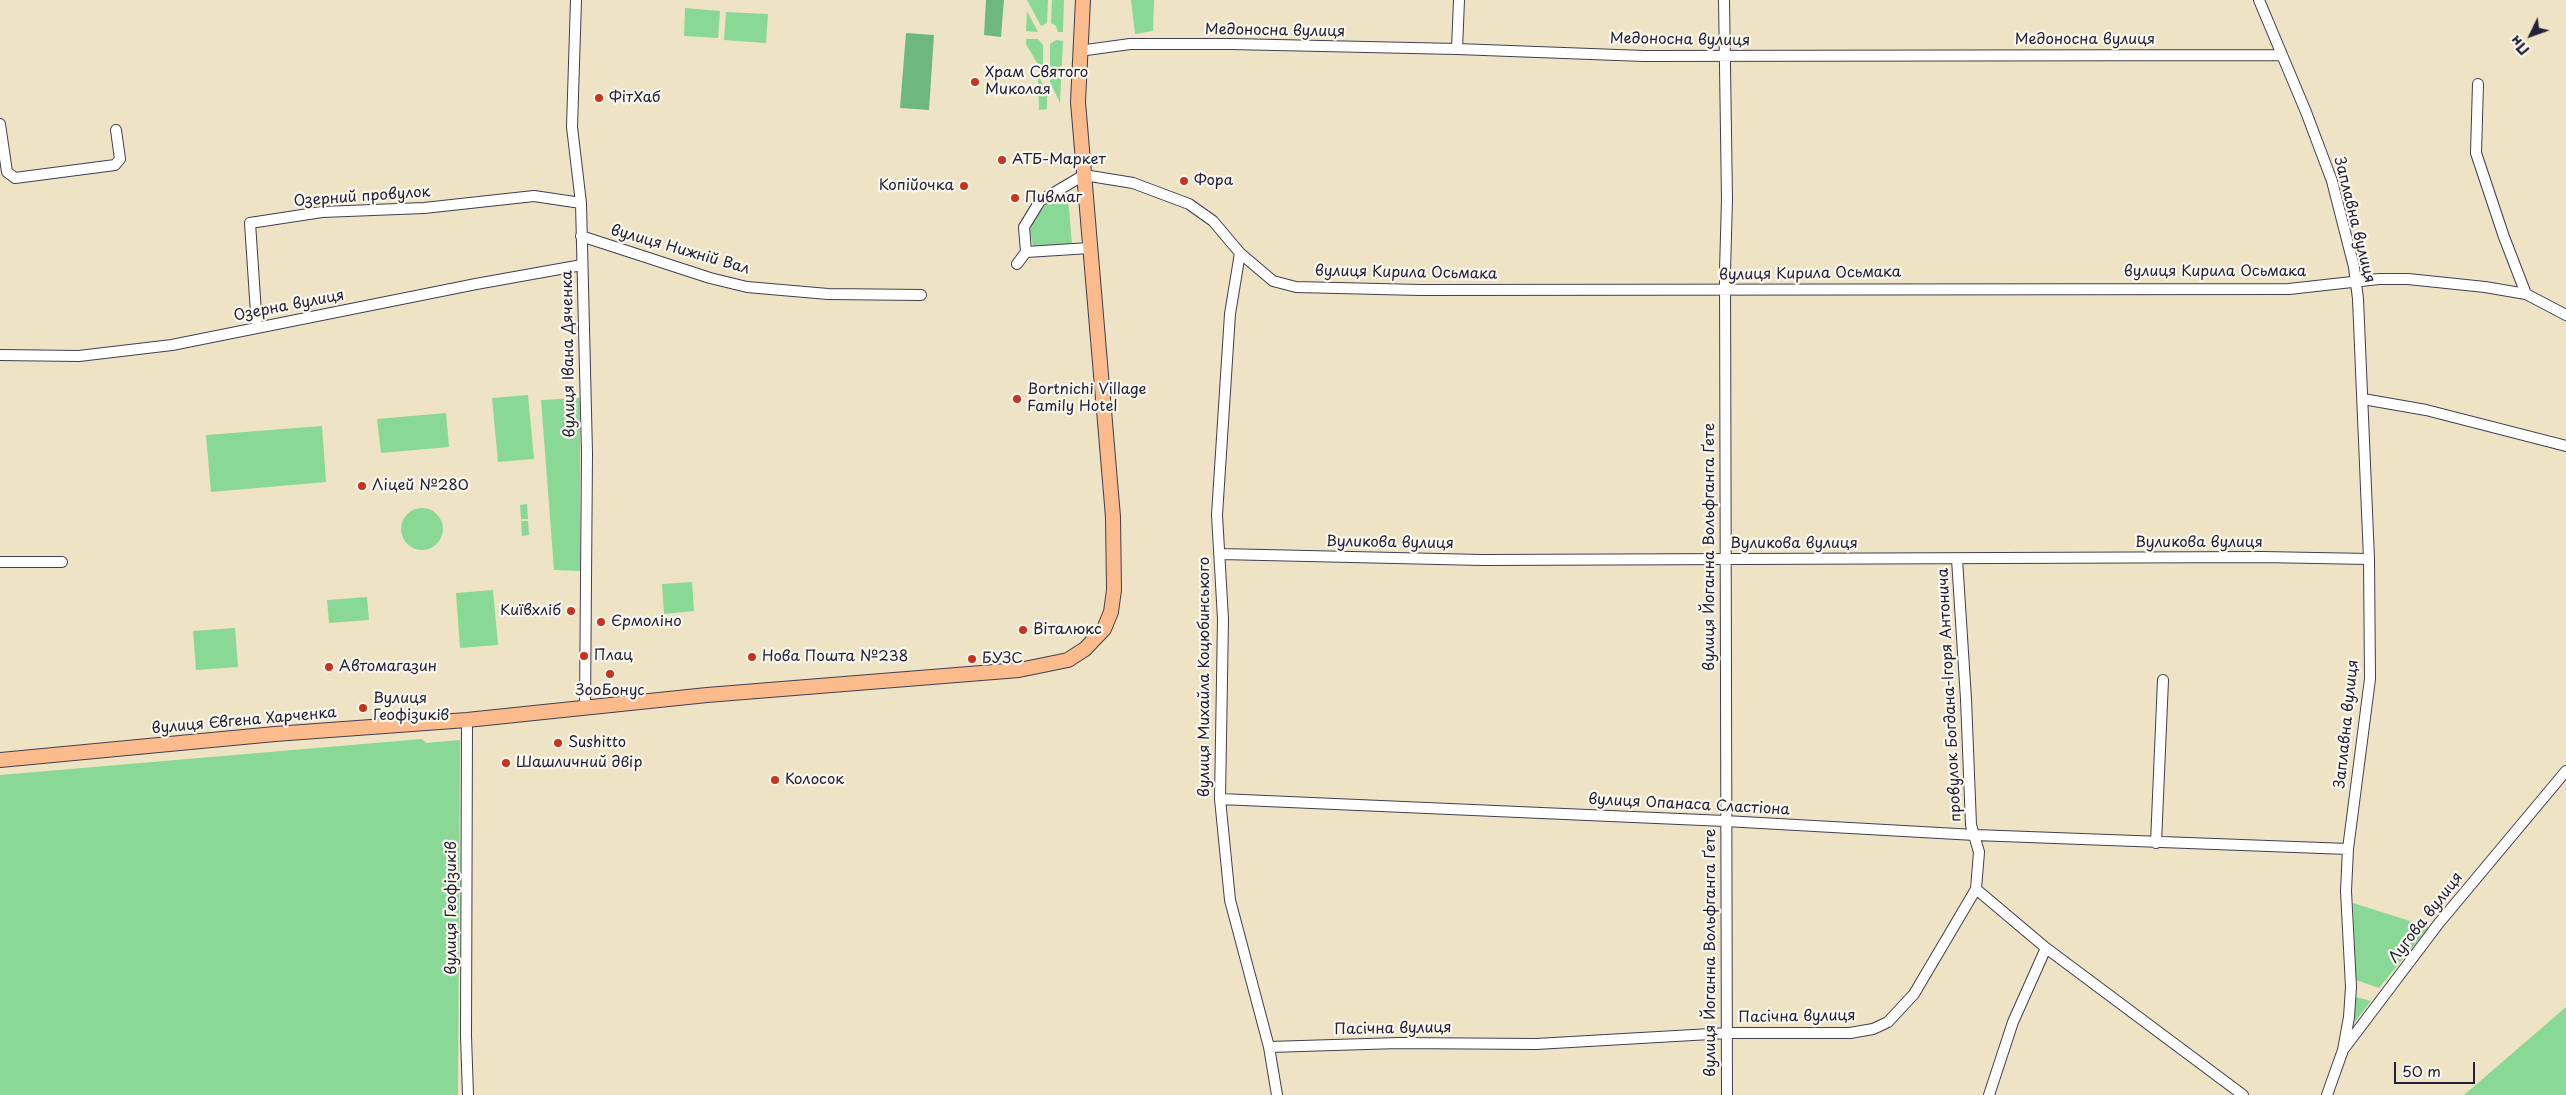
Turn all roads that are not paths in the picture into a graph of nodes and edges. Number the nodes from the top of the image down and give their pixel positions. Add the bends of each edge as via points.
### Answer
1 (576, 0) edge
2 (1083, 0) edge
3 (1459, 0) edge
4 (1724, 0) edge
5 (2259, 0) edge
6 (1457, 48) junction
7 (1079, 51) junction
8 (2282, 55) junction
9 (1725, 56) junction
10 (2478, 84) dead end
11 (0, 124) edge
12 (116, 130) dead end
13 (1084, 175) junction
14 (581, 203) junction
15 (581, 236) junction
16 (1090, 248) junction
17 (1026, 252) junction
18 (1240, 253) junction
19 (1016, 264) dead end
20 (582, 265) junction
21 (2356, 281) junction
22 (1725, 290) junction
23 (2526, 294) junction
24 (921, 295) dead end
25 (2566, 315) edge
26 (257, 328) junction
27 (0, 355) edge
28 (2363, 399) junction
29 (2566, 446) edge
30 (1220, 554) junction
31 (1725, 558) junction
32 (1957, 558) junction
33 (2369, 559) junction
34 (0, 562) edge
35 (62, 562) dead end
36 (2163, 680) dead end
37 (586, 707) junction
38 (467, 720) junction
39 (0, 760) edge
40 (2566, 771) edge
41 (1220, 799) junction
42 (1726, 821) junction
43 (1975, 835) junction
44 (2156, 844) junction
45 (2348, 850) junction
46 (1976, 889) junction
47 (2046, 948) junction
48 (1728, 1033) junction
49 (1268, 1047) junction
50 (2343, 1050) junction
51 (468, 1095) edge
52 (1277, 1095) edge
53 (1727, 1095) edge
54 (1989, 1095) edge
55 (2243, 1095) edge
56 (2327, 1095) edge

1 - 14 street, вулиця Івана Дяченка via 572,127
2 - 7 main road, вулиця Євгена Харченка
3 - 6 street
4 - 9 street, вулиця Йоганна Вольфганга Ґете
5 - 8 street, Заплавна вулиця
6 - 7 street, Медоносна вулиця via 1130,44
6 - 9 street, Медоносна вулиця
7 - 13 main road, вулиця Євгена Харченка via 1078,102
8 - 9 street, Медоносна вулиця
8 - 21 street, Заплавна вулиця via 2332,181
9 - 22 street, вулиця Йоганна Вольфганга Ґете
10 - 23 street via 2476,153
11 - 12 street via 7,172 15,178 115,166 120,159
13 - 16 main road, вулиця Євгена Харченка
13 - 17 street via 1040,201 1024,227
13 - 18 street, вулиця Кирила Осьмака via 1133,183 1189,204 1213,221
14 - 15 street, вулиця Івана Дяченка
14 - 26 street, Озерний провулок via 534,196 424,208 322,212 250,223
15 - 20 street, вулиця Івана Дяченка
15 - 24 street, вулиця Нижній Вал via 747,287 828,294
16 - 17 street
16 - 37 main road, вулиця Євгена Харченка via 1113,517 1114,590 1111,612 1104,629 1085,649 1068,660 1020,670
17 - 19 street
18 - 22 street, вулиця Кирила Осьмака via 1273,282 1296,287
18 - 30 street, вулиця Михайла Коцюбинського via 1230,314 1217,515
20 - 26 street, Озерна вулиця
20 - 37 street, вулиця Івана Дяченка
21 - 22 street, вулиця Кирила Осьмака via 2289,289
21 - 23 street, вулиця Кирила Осьмака via 2408,279
21 - 28 street, Заплавна вулиця
22 - 31 street, вулиця Йоганна Вольфганга Ґете
23 - 25 street, вулиця Кирила Осьмака
26 - 27 street, Озерна вулиця via 172,345 79,356
28 - 29 street via 2426,410
28 - 33 street, Заплавна вулиця
30 - 31 street, Вуликова вулиця via 1491,560
30 - 41 street, вулиця Михайла Коцюбинського via 1223,692
31 - 32 street, Вуликова вулиця
31 - 42 street, вулиця Йоганна Вольфганга Ґете
32 - 33 street, Вуликова вулиця
32 - 43 street, провулок Богдана-Ігоря Антонича via 1971,825
33 - 45 street, Заплавна вулиця via 2370,679
34 - 35 street
36 - 44 street
37 - 38 main road, вулиця Євгена Харченка
38 - 39 main road, вулиця Євгена Харченка via 227,738
38 - 51 street, вулиця Геофізиків
40 - 50 street, Лугова вулиця via 2439,923
41 - 42 street, вулиця Опанаса Сластіона
41 - 49 street, вулиця Михайла Коцюбинського via 1230,900
42 - 43 street, вулиця Опанаса Сластіона
42 - 48 street, вулиця Йоганна Вольфганга Ґете
43 - 44 street, вулиця Опанаса Сластіона
43 - 46 street, провулок Богдана-Ігоря Антонича via 1979,852
44 - 45 street, вулиця Опанаса Сластіона
45 - 50 street, Заплавна вулиця via 2346,891 2351,987
46 - 47 street
46 - 48 street, Пасічна вулиця via 1914,994 1888,1022 1873,1029 1850,1032
47 - 54 street via 2013,1022
47 - 55 street
48 - 49 street, Пасічна вулиця via 1536,1044 1399,1043
48 - 53 street, вулиця Йоганна Вольфганга Ґете
49 - 52 street, вулиця Михайла Коцюбинського
50 - 56 street, Лугова вулиця

